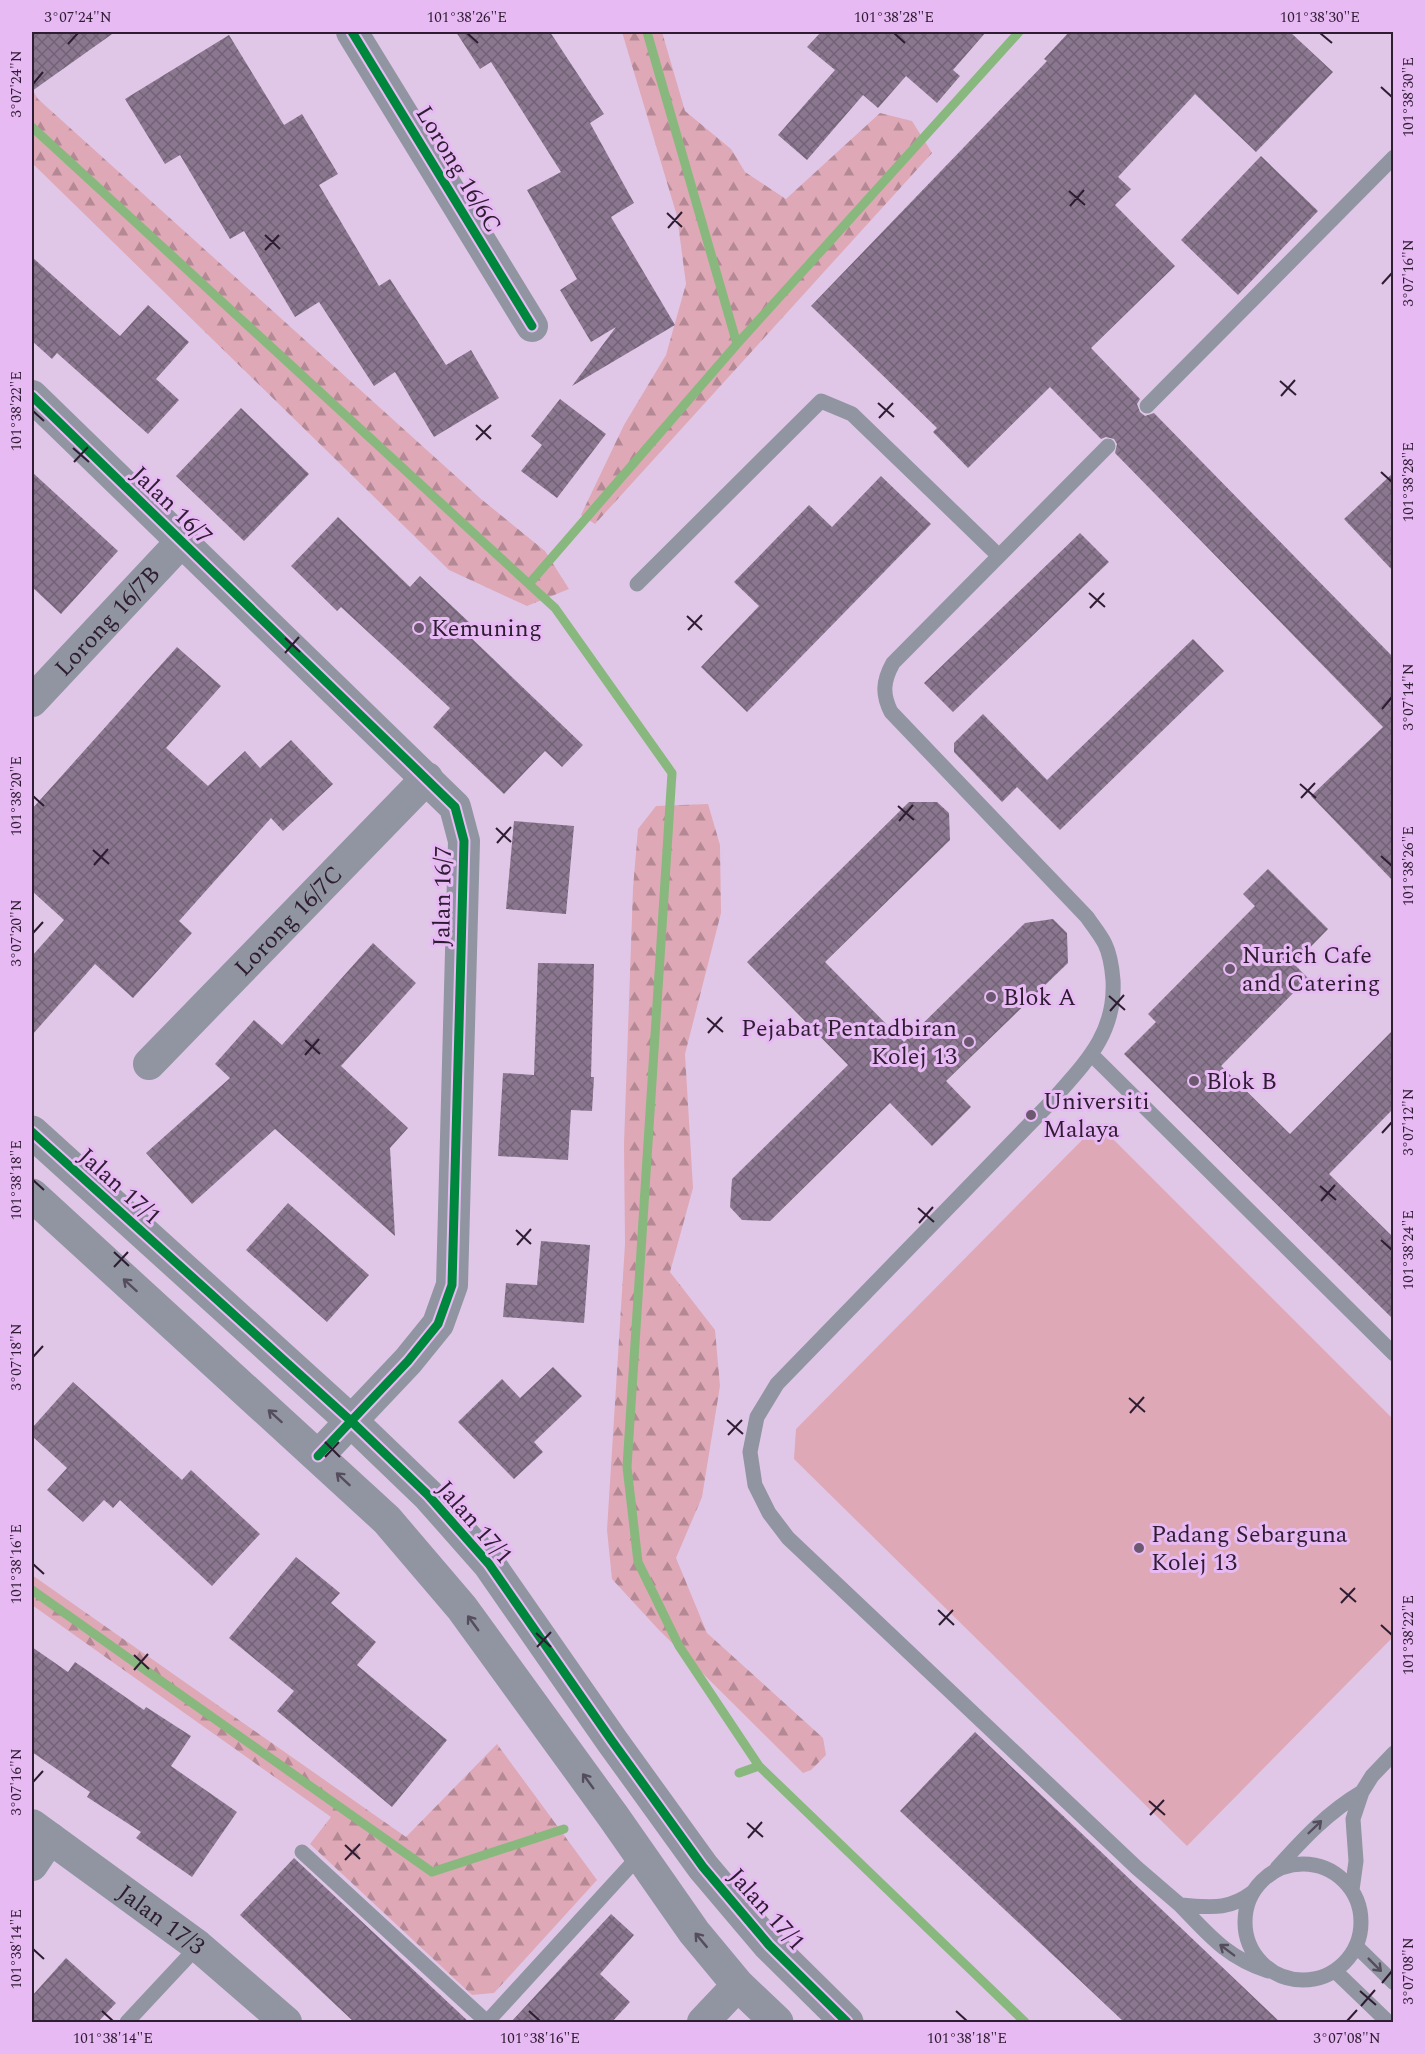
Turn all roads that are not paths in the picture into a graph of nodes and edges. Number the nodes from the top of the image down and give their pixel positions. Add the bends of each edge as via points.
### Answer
1 (352, 32) edge
2 (1394, 158) edge
3 (532, 326) dead end
4 (32, 396) edge
5 (1147, 406) dead end
6 (1108, 446) dead end
7 (182, 541) junction
8 (999, 556) junction
9 (637, 584) dead end
10 (32, 701) edge
11 (427, 778) junction
12 (1092, 1054) junction
13 (149, 1064) dead end
14 (32, 1132) edge
15 (32, 1195) edge
16 (1394, 1354) edge
17 (351, 1421) junction
18 (318, 1456) junction
19 (1394, 1753) edge
20 (1362, 1792) junction
21 (41, 1831) edge
22 (302, 1851) dead end
23 (640, 1856) junction
24 (32, 1865) edge
25 (1275, 1871) junction
26 (1352, 1890) junction
27 (1253, 1892) junction
28 (1180, 1905) junction
29 (198, 1946) junction
30 (1356, 1946) junction
31 (1335, 1971) junction
32 (1279, 1975) junction
33 (1394, 1983) edge
34 (738, 1985) junction
35 (127, 2022) edge
36 (286, 2022) edge
37 (703, 2022) edge
38 (777, 2022) edge
39 (847, 2022) edge
40 (1388, 2022) edge

1 - 3 street, Lorong 16/6C
2 - 5 lane
4 - 7 street, Jalan 16/7
6 - 8 lane
7 - 10 street, Lorong 16/7B
7 - 11 street, Jalan 16/7
8 - 9 lane via 852,414 821,400
8 - 12 lane via 893,663 883,688 885,701 891,712 1087,917 1105,945 1114,1000
11 - 13 street, Lorong 16/7C
11 - 17 street, Jalan 16/7 via 455,807 464,841 452,1286 438,1324
12 - 16 lane
12 - 28 lane via 1050,1103 777,1384 757,1417 750,1452 754,1485 788,1538
14 - 17 street, Jalan 17/1
18 -> 15 street
17 - 18 street, Jalan 16/7
17 - 39 street, Jalan 17/1 via 428,1495 489,1564 703,1866 770,1945
23 -> 18 street via 455,1600 387,1520
19 - 20 lane
25 -> 20 lane via 1326,1817
20 - 26 lane via 1353,1820 1356,1862
21 - 24 street
21 - 29 street, Jalan 17/3
22 - 23 lane via 487,2022
34 -> 23 street
25 - 26 lane via 1292,1865 1318,1866 1341,1877
25 - 27 lane
26 - 30 lane via 1360,1908
27 - 28 lane via 1229,1906
27 - 32 lane via 1246,1910 1245,1930 1251,1949
32 -> 28 lane via 1230,1954
29 - 35 lane
29 - 36 street, Jalan 17/3
30 - 31 lane
30 -> 33 lane
31 - 32 lane via 1307,1980
31 - 40 lane
34 - 37 street
34 - 38 street

